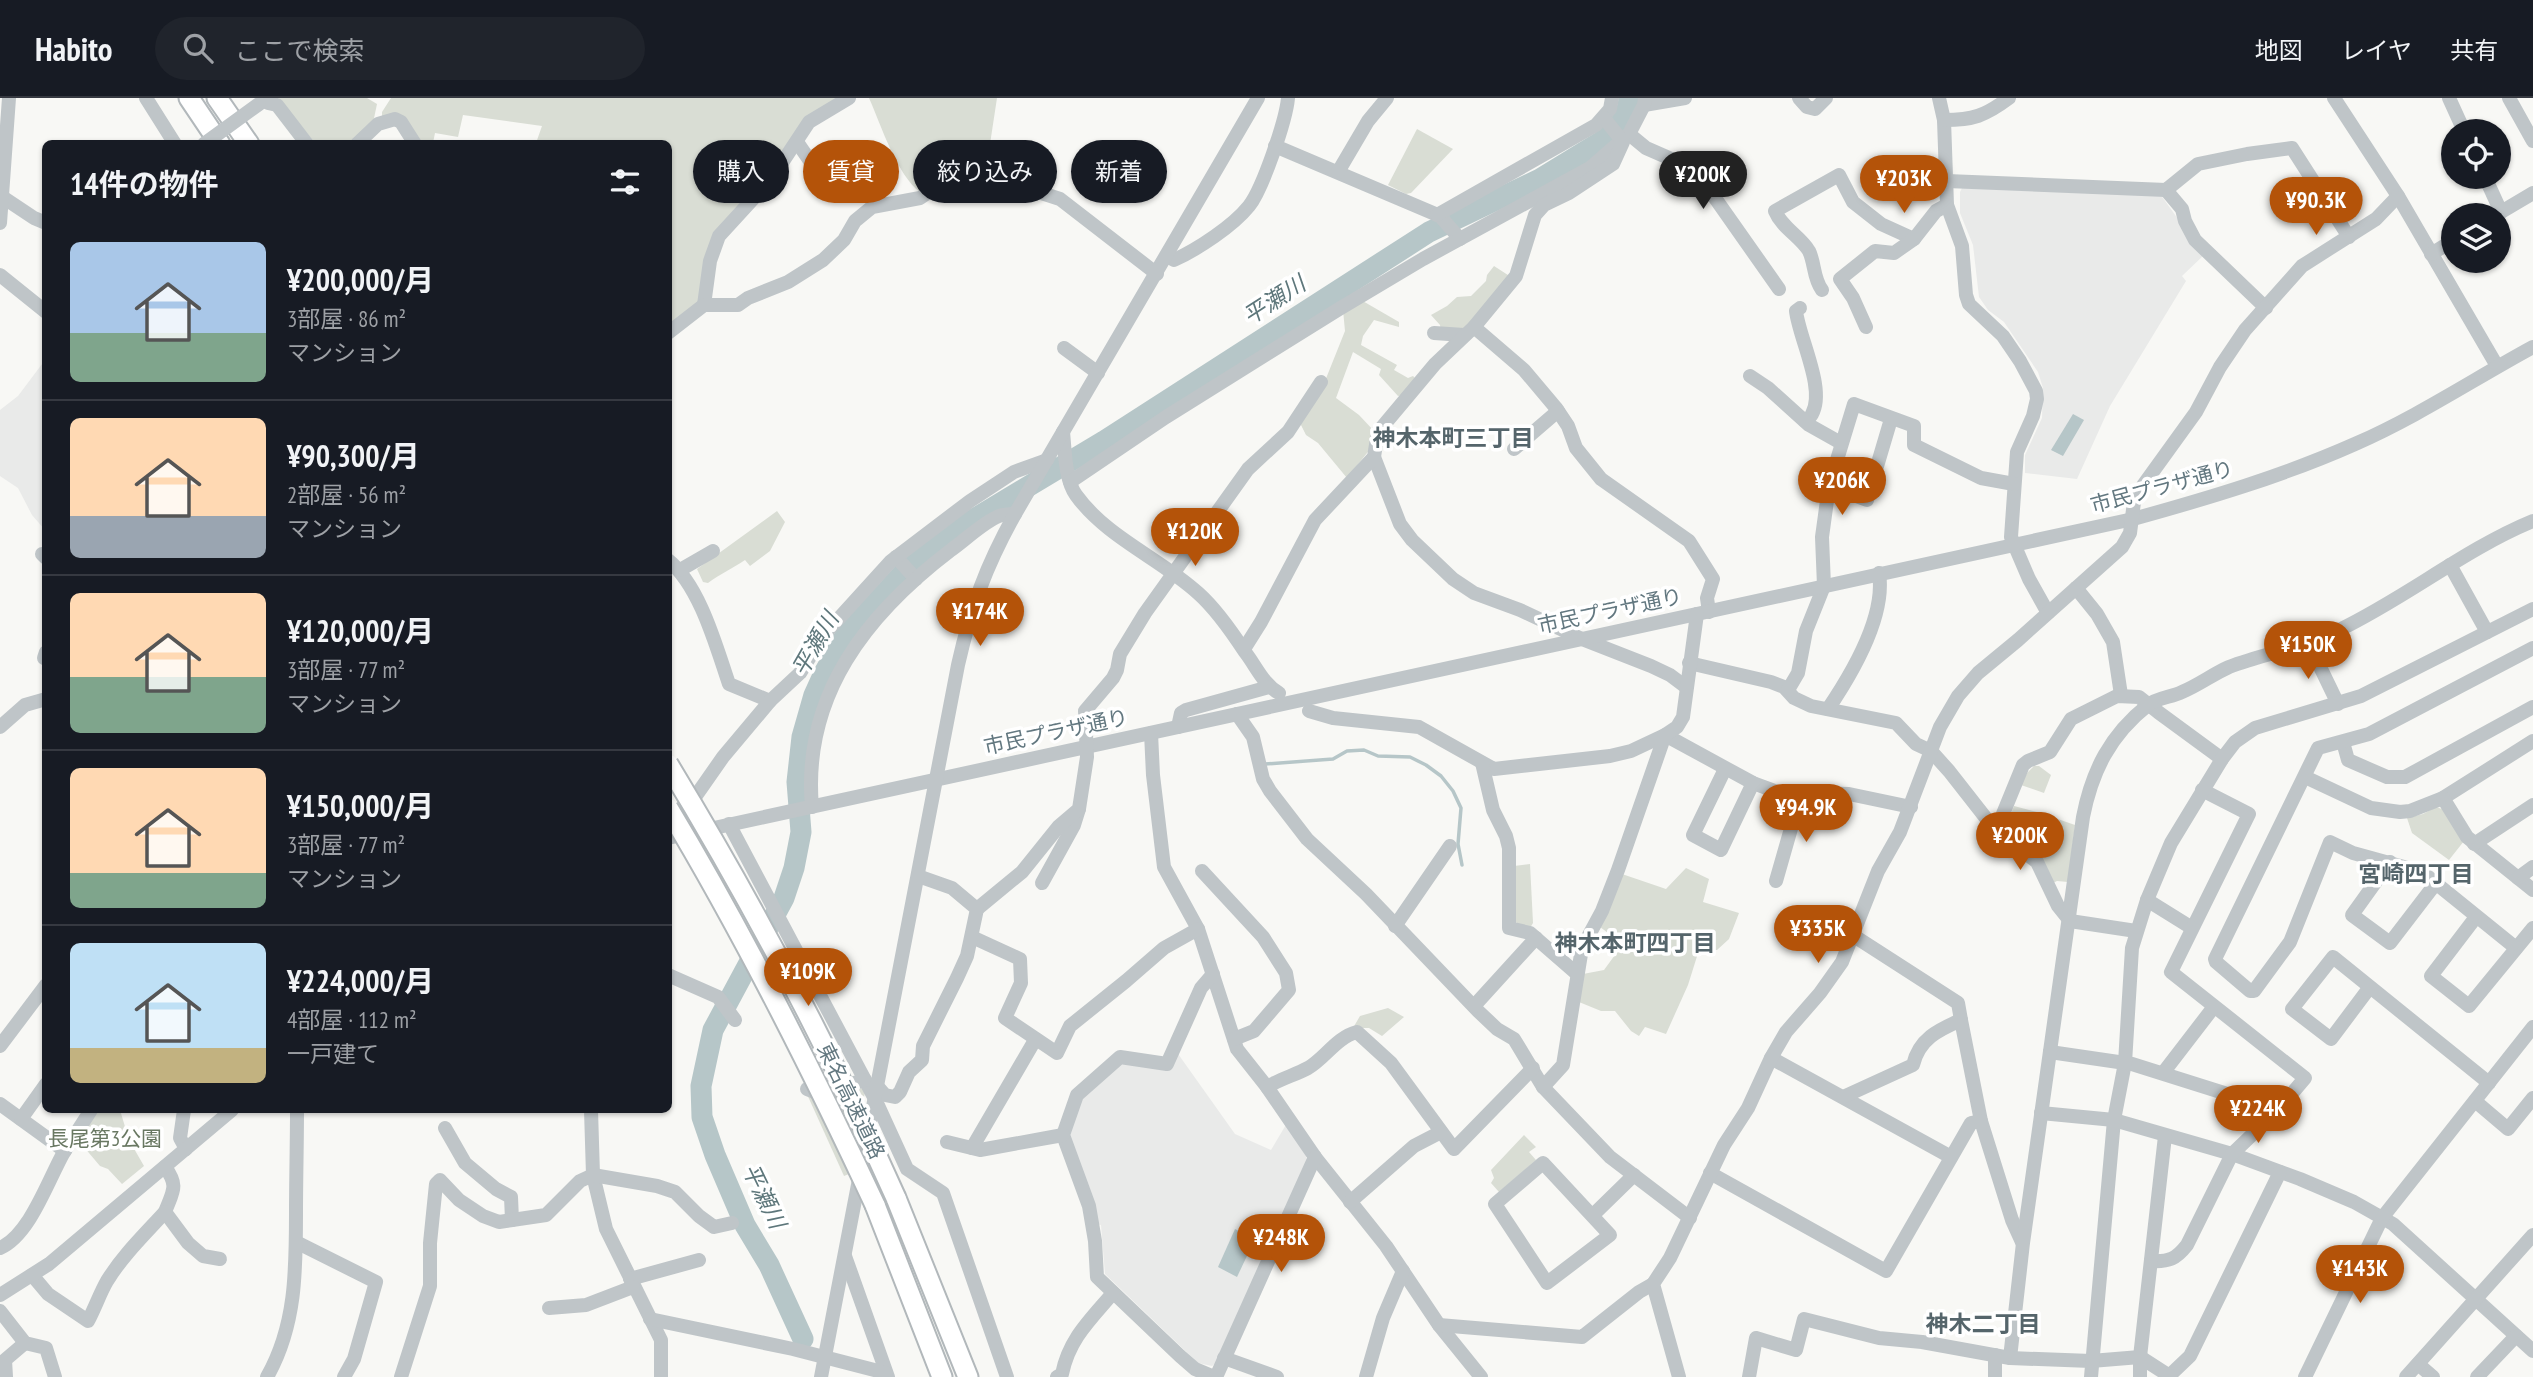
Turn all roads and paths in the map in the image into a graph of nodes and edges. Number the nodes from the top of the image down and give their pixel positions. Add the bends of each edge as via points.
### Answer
1 (9, 98) edge
2 (146, 98) edge
3 (189, 98) edge
4 (217, 98) edge
5 (849, 98) edge
6 (1258, 98) edge
7 (1288, 98) edge
8 (1387, 98) edge
9 (1612, 98) edge
10 (1685, 98) edge
11 (1799, 98) edge
12 (1826, 98) edge
13 (1939, 98) edge
14 (2009, 98) edge
15 (2334, 98) edge
16 (2449, 98) edge
17 (2509, 98) edge
18 (264, 101) edge
19 (1644, 102) edge
20 (2459, 119) edge
21 (1944, 120) junction
22 (1606, 121) junction
23 (1624, 138) junction
24 (172, 140) edge
25 (210, 140) edge
26 (217, 140) edge
27 (245, 140) edge
28 (292, 140) edge
29 (304, 140) edge
30 (362, 140) edge
31 (412, 140) edge
32 (2533, 141) edge
33 (797, 142) junction
34 (1275, 145) junction
35 (803, 151) edge
36 (1338, 172) junction
37 (1947, 181) junction
38 (2166, 190) junction
39 (2533, 193) edge
40 (1, 196) edge
41 (2398, 197) junction
42 (1947, 205) junction
43 (2511, 206) edge
44 (1439, 216) junction
45 (40, 220) edge
46 (0, 223) edge
47 (2349, 237) junction
48 (1458, 238) junction
49 (1914, 239) junction
50 (2441, 248) edge
51 (2431, 254) junction
52 (1167, 256) junction
53 (1157, 274) junction
54 (0, 275) edge
55 (1779, 289) dead end
56 (1822, 289) dead end
57 (704, 305) junction
58 (2266, 308) junction
59 (42, 309) edge
60 (1795, 310) dead end
61 (1866, 327) dead end
62 (672, 330) edge
63 (1469, 331) junction
64 (1434, 333) dead end
65 (2533, 347) edge
66 (1063, 348) dead end
67 (2497, 366) junction
68 (1098, 373) junction
69 (1750, 376) dead end
70 (1321, 382) dead end
71 (1558, 411) junction
72 (1891, 419) junction
73 (1805, 421) junction
74 (1063, 432) junction
75 (1841, 443) junction
76 (1514, 449) dead end
77 (1374, 457) junction
78 (1047, 460) junction
79 (1070, 482) junction
80 (2014, 484) junction
81 (1829, 486) junction
82 (1015, 514) junction
83 (2133, 519) junction
84 (2533, 521) edge
85 (2014, 545) junction
86 (713, 551) dead end
87 (899, 560) junction
88 (672, 563) edge
89 (2451, 565) junction
90 (680, 570) junction
91 (1879, 573) junction
92 (1174, 574) junction
93 (915, 578) junction
94 (1824, 586) junction
95 (2076, 588) junction
96 (2533, 608) edge
97 (1703, 613) junction
98 (2049, 613) junction
99 (2487, 632) junction
100 (1582, 639) junction
101 (2309, 644) junction
102 (2533, 648) edge
103 (1244, 649) junction
104 (1689, 663) junction
105 (1686, 687) junction
106 (1788, 690) junction
107 (2121, 695) junction
108 (42, 700) edge
109 (770, 701) junction
110 (2150, 703) junction
111 (2339, 704) junction
112 (2533, 707) edge
113 (1828, 709) junction
114 (1309, 710) dead end
115 (1237, 714) junction
116 (0, 727) edge
117 (1178, 727) junction
118 (1151, 733) junction
119 (1665, 735) junction
120 (2533, 741) edge
121 (2343, 742) junction
122 (1086, 747) junction
123 (1931, 751) junction
124 (2221, 759) junction
125 (1482, 763) junction
126 (1725, 769) junction
127 (672, 771) edge
128 (2305, 777) junction
129 (937, 780) junction
130 (1753, 783) junction
131 (2202, 790) junction
132 (1800, 797) junction
133 (2443, 797) junction
134 (2533, 805) edge
135 (810, 807) junction
136 (1910, 807) junction
137 (1079, 809) junction
138 (672, 815) edge
139 (729, 824) junction
140 (672, 831) edge
141 (1996, 831) junction
142 (672, 836) edge
143 (2474, 844) junction
144 (1450, 846) dead end
145 (2390, 862) junction
146 (2533, 867) edge
147 (1202, 871) dead end
148 (918, 876) junction
149 (2518, 878) junction
150 (1776, 881) dead end
151 (1042, 883) dead end
152 (2436, 883) junction
153 (2533, 890) edge
154 (2147, 900) junction
155 (977, 909) junction
156 (2476, 917) junction
157 (2070, 921) junction
158 (1395, 926) junction
159 (2192, 928) junction
160 (2533, 928) edge
161 (1198, 929) junction
162 (2136, 931) junction
163 (1854, 936) junction
164 (972, 937) junction
165 (1536, 938) junction
166 (2516, 948) junction
167 (1576, 973) junction
168 (1213, 974) junction
169 (672, 977) edge
170 (2370, 987) junction
171 (42, 990) edge
172 (1474, 1006) junction
173 (2213, 1008) junction
174 (734, 1018) dead end
175 (1961, 1020) junction
176 (2530, 1036) edge
177 (1234, 1039) junction
178 (1035, 1040) junction
179 (0, 1046) edge
180 (2050, 1052) junction
181 (1771, 1058) junction
182 (2125, 1063) junction
183 (1533, 1068) junction
184 (2163, 1073) junction
185 (2488, 1083) junction
186 (1267, 1087) junction
187 (1544, 1087) junction
188 (807, 1088) dead end
189 (872, 1089) junction
190 (42, 1090) edge
191 (1843, 1097) junction
192 (2533, 1098) edge
193 (2475, 1101) junction
194 (0, 1104) edge
195 (2278, 1110) junction
196 (89, 1113) edge
197 (184, 1113) edge
198 (228, 1113) edge
199 (297, 1113) edge
200 (591, 1113) edge
201 (2041, 1113) junction
202 (21, 1119) junction
203 (2114, 1120) junction
204 (1981, 1121) junction
205 (445, 1128) dead end
206 (1441, 1132) junction
207 (1063, 1135) junction
208 (2165, 1136) junction
209 (947, 1142) dead end
210 (972, 1148) junction
211 (186, 1149) junction
212 (65, 1151) junction
213 (2232, 1154) junction
214 (1315, 1157) junction
215 (1951, 1157) junction
216 (165, 1167) junction
217 (2280, 1171) junction
218 (1710, 1173) junction
219 (593, 1175) junction
220 (1634, 1175) junction
221 (1350, 1202) junction
222 (165, 1212) junction
223 (1593, 1215) junction
224 (1690, 1218) junction
225 (2382, 1218) junction
226 (512, 1220) junction
227 (732, 1223) dead end
228 (2533, 1235) edge
229 (296, 1242) junction
230 (2023, 1243) junction
231 (0, 1248) edge
232 (844, 1255) junction
233 (220, 1259) dead end
234 (699, 1260) dead end
235 (2151, 1261) junction
236 (1403, 1272) junction
237 (32, 1275) junction
238 (632, 1283) junction
239 (1653, 1284) junction
240 (1113, 1293) junction
241 (0, 1295) edge
242 (2475, 1299) junction
243 (548, 1308) dead end
244 (0, 1311) edge
245 (650, 1319) junction
246 (1439, 1325) junction
247 (2516, 1336) junction
248 (25, 1343) junction
249 (2533, 1351) edge
250 (825, 1356) junction
251 (2003, 1357) junction
252 (2140, 1357) junction
253 (1224, 1358) junction
254 (2091, 1361) junction
255 (2418, 1364) junction
256 (887, 1375) edge
257 (1475, 1375) edge
258 (2170, 1376) edge
259 (6, 1377) edge
260 (55, 1377) edge
261 (267, 1377) edge
262 (344, 1377) edge
263 (401, 1377) edge
264 (661, 1377) edge
265 (821, 1377) edge
266 (942, 1377) edge
267 (968, 1377) edge
268 (1007, 1377) edge
269 (1057, 1377) edge
270 (1215, 1377) edge
271 (1277, 1377) edge
272 (1366, 1377) edge
273 (1679, 1377) edge
274 (1749, 1377) edge
275 (1994, 1377) edge
276 (2091, 1377) edge
277 (2140, 1377) edge
278 (2305, 1377) edge
279 (2406, 1377) edge
280 (2433, 1377) edge
281 (2477, 1377) edge

1 - 40 street
2 - 24 street
3 - 26 highway
4 - 27 highway
5 - 33 street via 809,122
6 - 52 street
7 - 34 street
8 - 36 street
9 - 22 street
10 - 19 street
11 - 12 street via 1815,109
13 - 21 street
14 - 21 street via 1979,117
15 - 41 street
16 - 20 street
17 - 32 street
18 - 25 street, bridge
18 - 28 street
18 - 29 street via 277,105
19 - 23 street
21 - 37 street
22 - 23 street
22 - 44 street
23 - 48 street via 1590,168
23 - 55 street via 1678,162 1715,198
23 - 63 street via 1613,164 1535,215 1516,276
30 - 31 street via 378,124 395,119
33 - 35 street
33 - 57 street via 772,178 719,236
34 - 36 street
34 - 52 street via 1251,204 1235,221 1184,255 1174,260
36 - 44 street
37 - 38 street
37 - 42 street
38 - 47 street via 2198,164 2291,148
38 - 58 street via 2182,209 2195,240
39 - 43 street
40 - 45 street
40 - 46 street
41 - 47 street
41 - 51 street
42 - 49 street via 1936,211
42 - 80 street via 1962,246 1969,303 2003,336 2036,391 2033,416 2017,452
44 - 48 street
45 - 46 street
47 - 58 street via 2302,266
48 - 79 street via 1166,417
49 - 56 street via 1881,224 1853,202 1839,175 1775,211 1809,252
49 - 61 street via 1894,253 1875,251 1840,279
50 - 51 street
51 - 67 street
52 - 53 street
53 - 57 street via 1060,200 992,168 981,174 953,176 920,198 872,207 823,260 788,282 738,305
53 - 68 street
54 - 59 street
57 - 62 street
58 - 83 street via 2245,330 2196,412 2153,468 2134,502
60 - 73 street via 1815,397 1813,413
63 - 64 street
63 - 71 street via 1524,370
63 - 77 street via 1435,363 1378,432
65 - 67 street, 市民プラザ通り
66 - 68 street
67 - 83 street, 市民プラザ通り via 2356,444 2271,478
68 - 74 street
69 - 73 street
70 - 92 street via 1288,432 1248,469
71 - 76 street
71 - 97 street via 1576,448 1601,480 1689,541 1713,579
72 - 75 street via 1854,404
72 - 80 street via 1914,426 1913,445 1981,478
72 - 81 street via 1867,500
73 - 75 street
74 - 78 street
74 - 79 street
75 - 81 street
77 - 100 street via 1400,524 1439,567 1474,593
77 - 103 street via 1315,520
78 - 82 street
78 - 87 street via 1014,472 970,501
79 - 92 street via 1098,517
80 - 85 street
81 - 94 street via 1822,537
82 - 93 street via 999,516
82 - 129 street via 987,566 966,626
83 - 85 street, 市民プラザ通り
83 - 95 street via 2122,547
84 - 89 street
85 - 91 street, 市民プラザ通り
85 - 98 street
86 - 90 street
87 - 93 street
87 - 109 street via 870,583 822,637 800,673
88 - 90 street
89 - 99 street
89 - 101 street
90 - 109 street via 708,625 729,684
91 - 94 street, 市民プラザ通り
91 - 113 street via 1879,599 1870,632 1849,678
92 - 103 street via 1199,593
92 - 122 street via 1120,654 1113,678 1085,711
93 - 135 street via 860,638 830,688 813,750
94 - 97 street, 市民プラザ通り
94 - 106 street via 1806,631 1798,673
95 - 98 street
95 - 107 street via 2113,642
96 - 99 street
97 - 100 street, 市民プラザ通り
97 - 104 street
98 - 123 street via 1978,673 1958,696
99 - 111 street
100 - 105 street via 1670,674
100 - 115 street, 市民プラザ通り
101 - 110 street via 2228,668
101 - 111 street
102 - 121 street via 2369,734
103 - 117 street via 1274,690 1186,710
104 - 105 street
104 - 106 street
105 - 119 street via 1683,717
106 - 113 street via 1794,698
107 - 110 street
107 - 141 street via 2071,719 2050,752 2023,765
108 - 116 street via 25,705
109 - 140 street via 723,757
110 - 124 street
110 - 157 street via 2118,735 2093,774
111 - 124 street via 2255,728
112 - 121 street via 2405,777 2387,777 2348,760
113 - 123 street via 1896,723 1916,744
114 - 125 street via 1333,718 1419,726
115 - 117 street, 市民プラザ通り
115 - 158 street via 1253,737 1264,779 1279,804 1307,839
117 - 118 street, 市民プラザ通り
118 - 122 street, 市民プラザ通り
118 - 161 street via 1164,867
119 - 125 street via 1610,756 1493,769
119 - 126 street
119 - 167 street
120 - 133 street
121 - 128 street via 2318,748
122 - 129 street, 市民プラザ通り
122 - 137 street
123 - 136 street
123 - 141 street
124 - 131 street
125 - 165 street via 1493,810 1509,848 1509,928
126 - 130 street
126 - 130 street via 1693,835 1721,850
127 - 267 highway, 東名高速道路, bridge via 801,999 859,1115
128 - 133 street via 2371,808 2388,811 2410,811
128 - 145 street via 2216,962 2254,991 2290,942 2330,842
129 - 135 street, 市民プラザ通り
129 - 148 street
130 - 132 street
131 - 154 street via 2171,843
131 - 159 street via 2249,814
132 - 136 street via 1849,794
132 - 150 street
133 - 143 street
134 - 143 street
135 - 139 street, 市民プラザ通り
136 - 163 street via 1878,871
137 - 151 street
137 - 155 street via 1022,872
138 - 266 highway, 東名高速道路, bridge via 782,1012 875,1205
139 - 142 street, 市民プラザ通り
139 - 189 street
141 - 157 street via 2037,862
143 - 149 street
144 - 158 street
145 - 152 street via 2422,872
145 - 152 street via 2352,915 2390,943
146 - 149 street
147 - 177 street via 1263,937 1286,973 1289,989 1254,1031
148 - 155 street via 952,888
148 - 189 street
149 - 153 street
152 - 156 street
154 - 159 street
154 - 162 street
155 - 164 street
156 - 166 street
156 - 166 street via 2431,976 2469,1006
157 - 162 street
157 - 180 street
158 - 172 street
159 - 173 street via 2171,972
160 - 166 street
161 - 168 street
161 - 178 street via 1164,948 1070,1026 1057,1053
162 - 182 street
163 - 175 street via 1958,1003
163 - 181 street via 1821,993 1786,1031
164 - 178 street via 1020,959 1020,983 1005,1018
164 - 189 street via 923,1046 922,1060 895,1097
165 - 167 street
165 - 172 street
167 - 187 street via 1563,1065
168 - 177 street
168 - 207 street via 1201,988 1167,1064 1120,1057 1077,1095
169 - 174 street via 718,997
170 - 170 street via 2333,957 2292,1009 2331,1039
170 - 185 street
171 - 179 street
172 - 183 street via 1514,1039
173 - 184 street
173 - 195 street via 2305,1078
175 - 191 street via 1933,1033 1916,1051 1913,1065
175 - 204 street
176 - 185 street
177 - 186 street
178 - 210 street
180 - 182 street
180 - 201 street
181 - 191 street
181 - 218 street
182 - 184 street
182 - 203 street
183 - 187 street
183 - 206 street via 1454,1149
184 - 195 street
185 - 193 street
186 - 206 street via 1308,1068 1348,1034 1357,1032 1391,1063
186 - 214 street
187 - 220 street via 1610,1157
188 - 189 street via 817,1093
189 - 232 street
189 - 268 street via 907,1169 943,1193
190 - 202 street
191 - 215 street
192 - 193 street via 2508,1129
193 - 225 street
194 - 202 street
195 - 213 street
196 - 212 street
197 - 211 street via 180,1138
198 - 211 street
199 - 229 street
200 - 219 street
201 - 203 street
201 - 230 street
202 - 212 street
203 - 208 street
203 - 254 street
204 - 215 street via 1971,1123
204 - 230 street
205 - 226 street via 465,1163 511,1197
206 - 221 street via 1414,1146
207 - 210 street
207 - 240 street via 1089,1206 1097,1277
208 - 213 street
208 - 235 street
209 - 210 street
211 - 216 street
212 - 231 street via 25,1225
213 - 217 street
213 - 235 street via 2187,1245 2167,1262
214 - 221 street
214 - 253 street
215 - 218 street via 1886,1271
216 - 222 street via 175,1187
216 - 237 street
217 - 225 street
217 - 258 street via 2190,1356
218 - 224 street
219 - 226 street via 580,1181 546,1215
219 - 227 street via 675,1192 714,1227
219 - 238 street via 606,1229
220 - 223 street
220 - 224 street
221 - 236 street
222 - 233 street via 203,1256
222 - 237 street via 105,1284 88,1321 48,1294
223 - 223 street via 1610,1235 1547,1283 1495,1204 1543,1163
224 - 239 street
225 - 242 street
225 - 278 street
226 - 263 street via 499,1222 483,1216 440,1180 436,1184 430,1286
228 - 242 street
229 - 261 street via 288,1325
229 - 262 street via 376,1282 354,1359
230 - 251 street
232 - 250 street
232 - 256 street
234 - 238 street
235 - 252 street
236 - 246 street
236 - 272 street via 1383,1318
237 - 241 street
238 - 243 street via 586,1305
238 - 245 street
239 - 246 street via 1582,1337
239 - 273 street
240 - 269 street via 1073,1341
240 - 270 street via 1195,1369
242 - 247 street
242 - 255 street
244 - 248 street
245 - 250 street
245 - 264 street via 661,1340
246 - 257 street
247 - 249 street
247 - 281 street
248 - 259 street via 5,1360
248 - 260 street via 46,1348
250 - 256 street
250 - 265 street
251 - 254 street
251 - 274 street via 1880,1338 1804,1319 1796,1350 1756,1338
251 - 275 street
252 - 254 street
252 - 258 street
252 - 277 street
253 - 270 street
253 - 271 street
254 - 276 street
255 - 279 street
255 - 280 street

